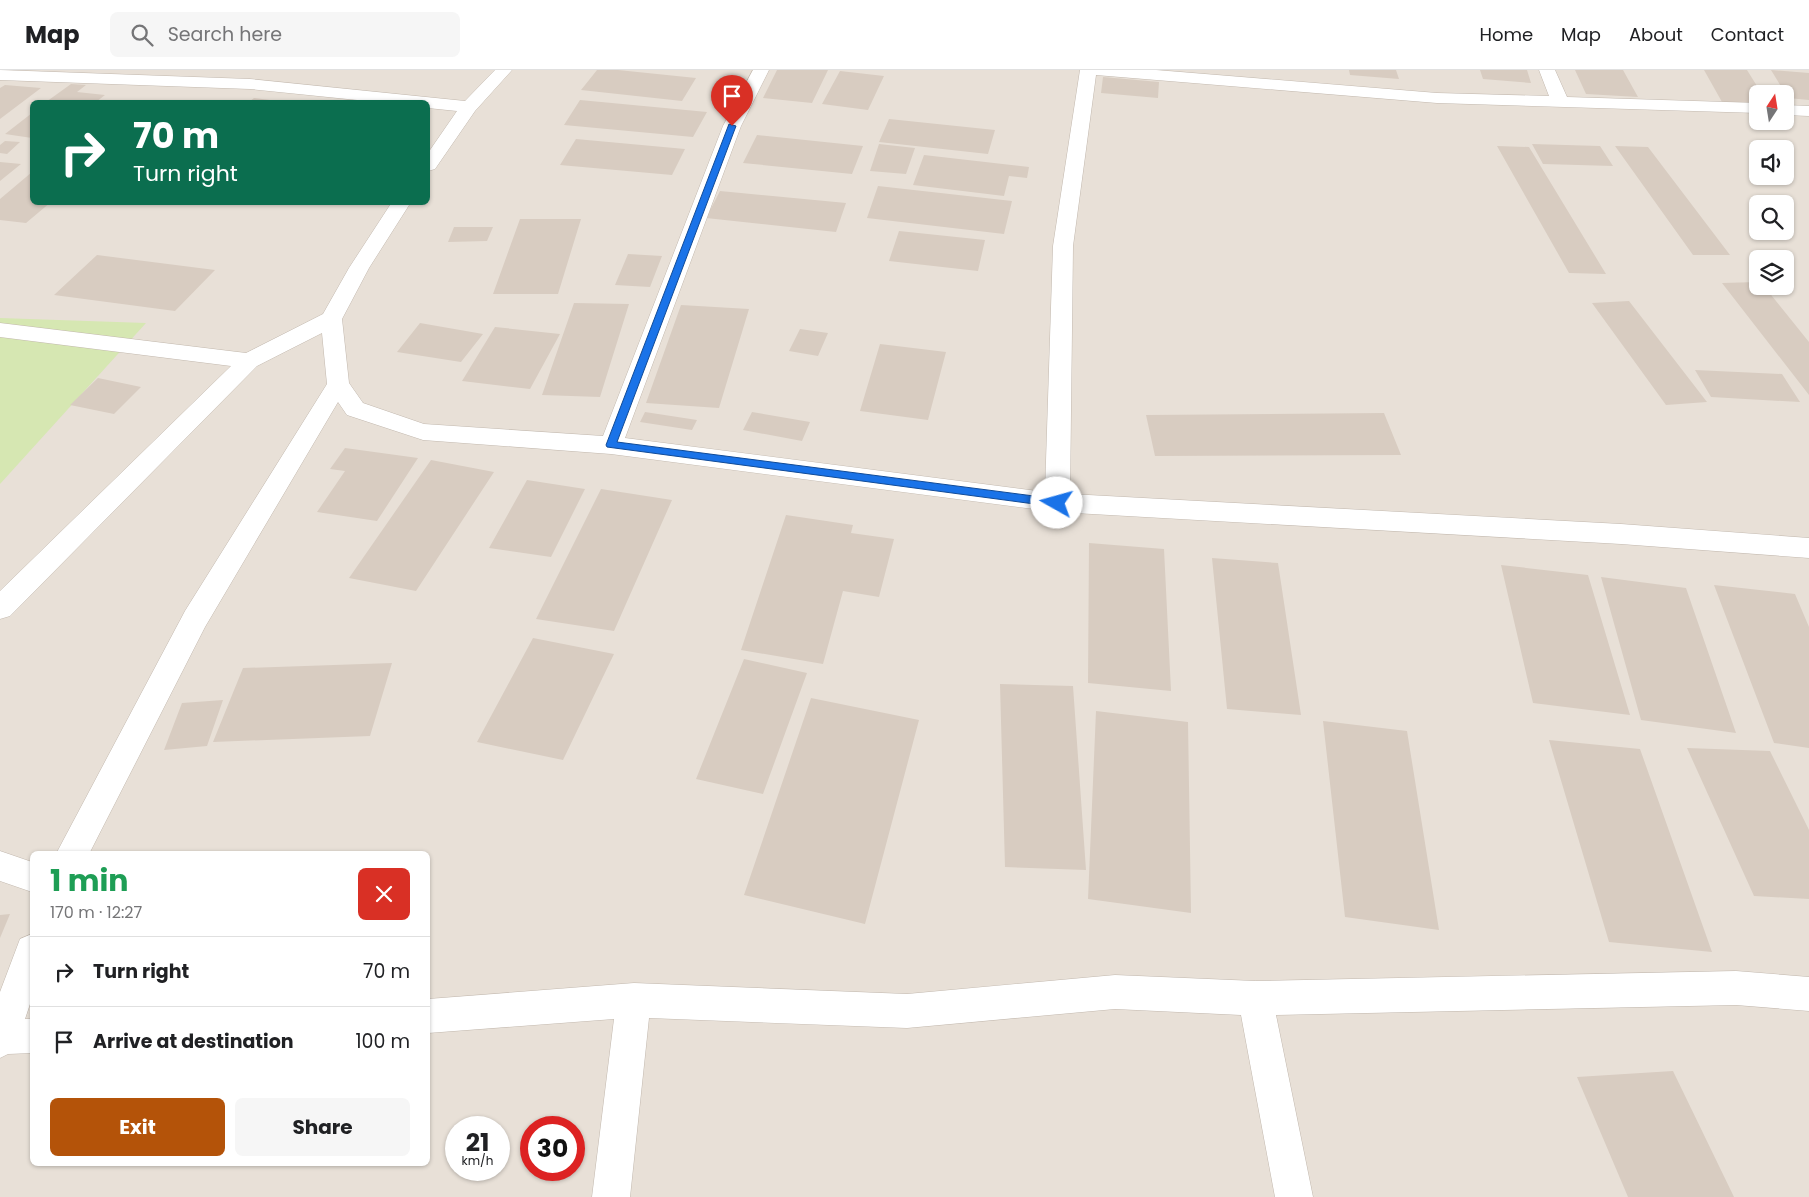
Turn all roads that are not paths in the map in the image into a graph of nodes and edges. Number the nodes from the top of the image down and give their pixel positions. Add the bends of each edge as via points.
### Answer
1 (504, 70) edge
2 (761, 70) edge
3 (1088, 70) edge
4 (1094, 70) edge
5 (1547, 70) edge
6 (0, 74) edge
7 (1275, 77) edge
8 (409, 100) edge
9 (1560, 101) junction
10 (430, 102) edge
11 (469, 106) junction
12 (1749, 108) edge
13 (1794, 110) edge
14 (1809, 111) edge
15 (430, 162) edge
16 (400, 205) edge
17 (330, 319) junction
18 (0, 330) edge
19 (249, 361) junction
20 (338, 384) junction
21 (611, 445) junction
22 (1057, 503) junction
23 (1809, 548) edge
24 (0, 608) edge
25 (74, 851) edge
26 (0, 866) edge
27 (30, 875) edge
28 (30, 959) edge
29 (1809, 994) edge
30 (1255, 998) junction
31 (634, 1000) junction
32 (430, 1016) edge
33 (11, 1038) edge
34 (611, 1197) edge
35 (1294, 1197) edge

1 - 11 street
2 - 21 street via 732,126
3 - 22 street via 1063,246
4 - 7 street via 1152,76
5 - 9 street
6 - 8 street via 250,84
7 - 9 street via 1437,98
9 - 12 street
10 - 11 street
11 - 15 street
13 - 14 street
16 - 17 street
17 - 19 street
17 - 20 street
18 - 19 street
19 - 24 street
20 - 21 street via 355,409 424,432
20 - 25 street via 195,619
21 - 22 street
22 - 23 street via 1621,534
26 - 27 street
28 - 33 street
29 - 30 street via 1736,988
30 - 31 street via 1115,992 907,1011
30 - 35 street
31 - 32 street
31 - 34 street

